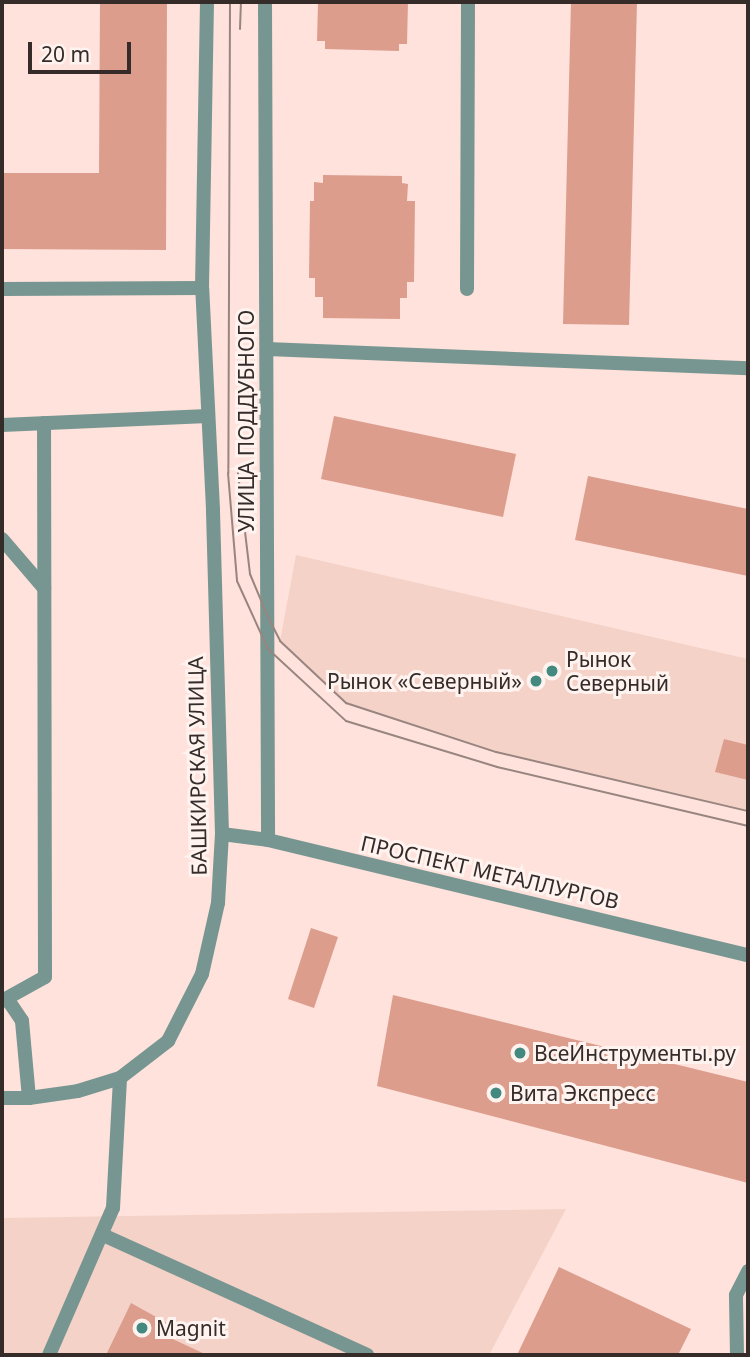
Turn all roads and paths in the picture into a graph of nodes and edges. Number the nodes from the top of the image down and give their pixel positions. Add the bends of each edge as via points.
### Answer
1 (207, 2) edge
2 (265, 2) edge
3 (468, 2) edge
4 (202, 288) junction
5 (2, 289) edge
6 (467, 289) dead end
7 (267, 349) junction
8 (748, 368) edge
9 (208, 416) junction
10 (44, 423) junction
11 (2, 425) edge
12 (213, 509) joint
13 (2, 539) edge
14 (44, 588) junction
15 (222, 834) junction
16 (268, 840) junction
17 (748, 955) edge
18 (5, 1001) edge
19 (120, 1077) junction
20 (2, 1098) edge
21 (29, 1098) junction
22 (103, 1235) junction
23 (748, 1271) edge
24 (49, 1355) edge
25 (367, 1355) edge
26 (737, 1355) edge

1 - 4 street, УЛИЦА ПОДДУБНОГО
2 - 7 street, УЛИЦА ПОДДУБНОГО
3 - 6 street
4 - 5 street
4 - 9 street, УЛИЦА ПОДДУБНОГО
7 - 8 street
7 - 16 street, УЛИЦА ПОДДУБНОГО
9 - 10 street
9 - 12 street, УЛИЦА ПОДДУБНОГО
10 - 11 street
10 - 14 street
12 - 15 street, БАШКИРСКАЯ УЛИЦА
13 - 14 street
14 - 18 street via 45,977
15 - 16 street, ПРОСПЕКТ МЕТАЛЛУРГОВ
15 - 19 street, БАШКИРСКАЯ УЛИЦА via 218,903 202,974 168,1041
16 - 17 street, ПРОСПЕКТ МЕТАЛЛУРГОВ
18 - 21 street via 22,1021
19 - 21 street, БАШКИРСКАЯ УЛИЦА via 78,1091
19 - 22 street via 113,1208
20 - 21 street, БАШКИРСКАЯ УЛИЦА
22 - 24 street
22 - 25 street
23 - 26 street via 736,1295

